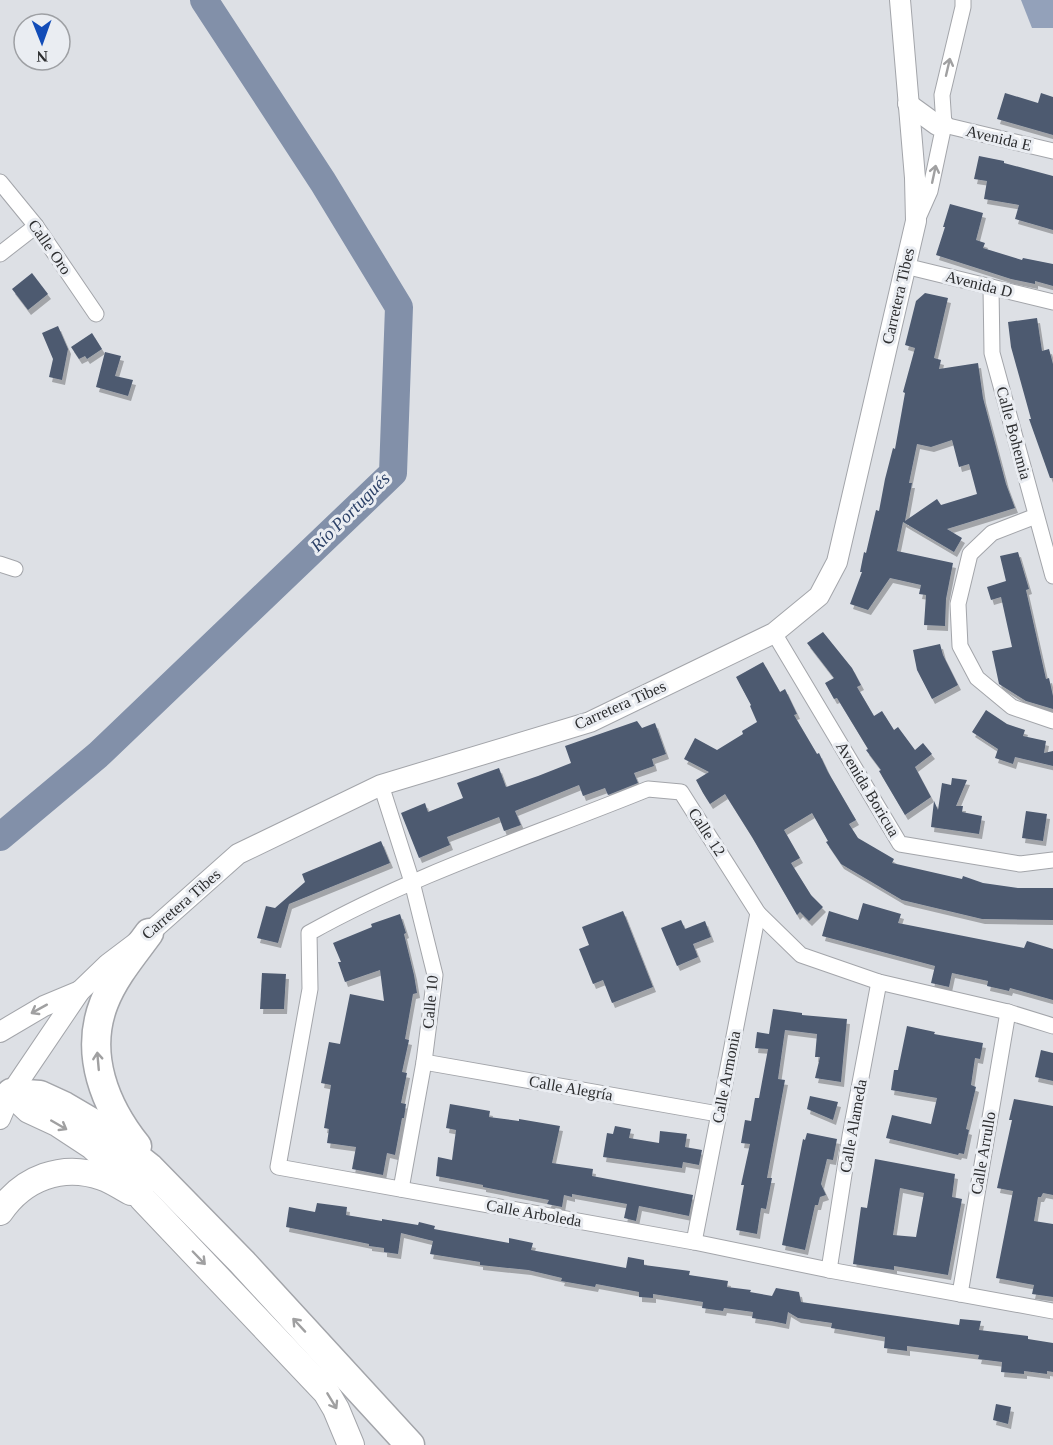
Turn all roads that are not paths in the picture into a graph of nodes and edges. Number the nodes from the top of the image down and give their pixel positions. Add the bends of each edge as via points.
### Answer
1 (900, 0) edge
2 (963, 0) edge
3 (908, 104) junction
4 (944, 125) junction
5 (1053, 151) edge
6 (0, 182) edge
7 (916, 221) junction
8 (36, 226) junction
9 (0, 254) edge
10 (904, 266) junction
11 (991, 287) junction
12 (1053, 302) edge
13 (96, 314) dead end
14 (1036, 516) junction
15 (0, 564) edge
16 (15, 569) dead end
17 (1053, 576) edge
18 (774, 633) junction
19 (1053, 722) edge
20 (381, 785) junction
21 (1053, 860) edge
22 (412, 882) junction
23 (758, 913) junction
24 (337, 918) joint
25 (149, 933) junction
26 (879, 982) junction
27 (80, 991) junction
28 (1008, 1012) junction
29 (1053, 1026) edge
30 (0, 1032) edge
31 (424, 1062) junction
32 (6, 1091) edge
33 (718, 1114) junction
34 (0, 1119) edge
35 (150, 1168) junction
36 (401, 1189) junction
37 (142, 1198) junction
38 (0, 1212) edge
39 (694, 1242) junction
40 (829, 1270) junction
41 (960, 1294) junction
42 (1053, 1311) edge
43 (351, 1445) edge
44 (410, 1445) edge

1 - 3 street, Carretera Tibes
4 -> 2 street via 942,95
3 - 4 street via 937,125
3 - 7 street, Carretera Tibes
4 - 5 street, Avenida E
7 -> 4 street via 930,191
6 - 8 street, Calle Oro
7 - 10 street, Carretera Tibes
8 - 9 street
8 - 13 street, Calle Oro
10 - 11 street, Avenida D
10 - 18 street, Carretera Tibes via 837,562 819,596
11 - 12 street, Avenida D
11 - 14 street, Calle Bohemia via 992,353
14 - 17 street, Calle Bohemia
14 - 19 street via 992,533 970,554 958,604 960,646 977,678 1012,707
15 - 16 street
18 - 20 street, Carretera Tibes via 590,722
18 - 21 street, Avenida Boricua via 900,844 1020,864
20 - 22 street, Calle 10
20 - 25 street, Carretera Tibes via 238,854
22 - 23 street, Calle 12 via 648,789 681,792
22 - 24 street, Calle 12
22 - 31 street, Calle 10 via 435,975
23 - 26 street, Calle 12 via 801,955
23 - 33 street, Calle Armonia
24 - 36 street, Calle Arboleda via 309,933 310,990 278,1167
25 - 27 street, Carretera Tibes
35 -> 25 highway via 108,1102 98,1054 99,1024 111,987
26 - 28 street, Calle 12
26 - 40 street, Calle Alameda
27 -> 30 street via 44,1006
27 - 32 street, Carretera Tibes
28 - 29 street, Calle 12
28 - 41 street, Calle Arrullo
31 - 33 street, Calle Alegría
31 - 36 street, Calle 10
32 - 34 street, Carretera Tibes
32 - 35 highway via 40,1095 64,1106 93,1123
32 -> 37 highway via 29,1110 92,1146 139,1189
33 - 39 street, Calle Armonia
44 -> 35 highway
36 - 39 street, Calle Arboleda
37 - 38 highway via 104,1177 54,1173 28,1183
37 -> 43 highway via 326,1392
39 - 40 street, Calle Arboleda
40 - 41 street, Calle Arboleda
41 - 42 street, Calle Arboleda

